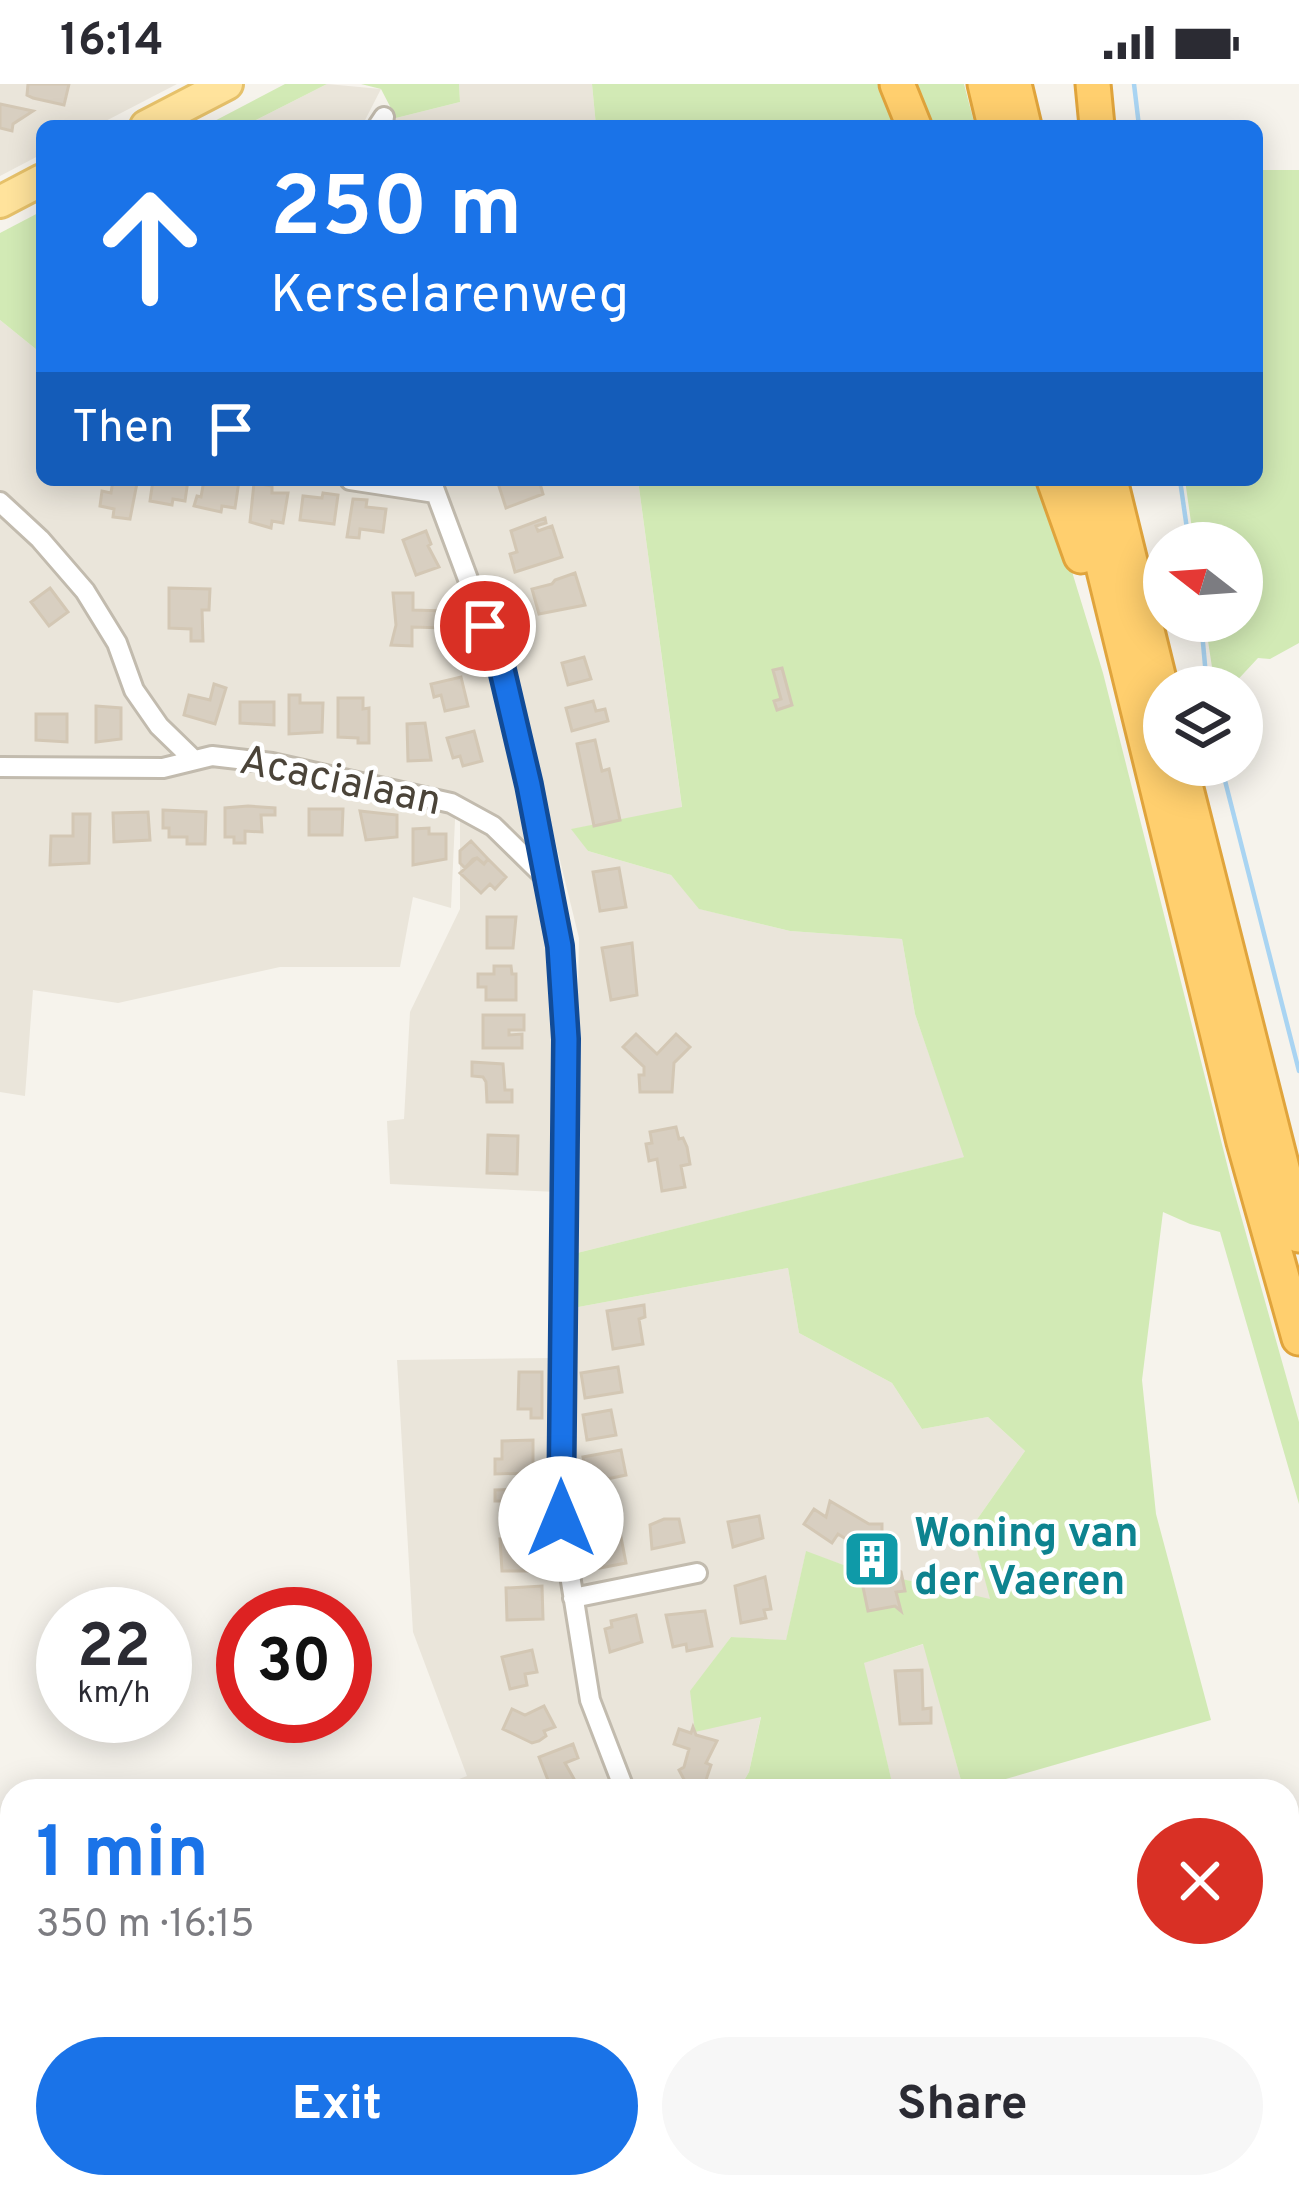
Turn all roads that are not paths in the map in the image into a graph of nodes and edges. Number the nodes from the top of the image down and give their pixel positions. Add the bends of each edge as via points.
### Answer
1 (227, 84) edge
2 (897, 84) edge
3 (985, 84) edge
4 (1013, 84) edge
5 (1093, 84) edge
6 (158, 120) edge
7 (912, 120) edge
8 (994, 120) edge
9 (1022, 120) edge
10 (1096, 120) edge
11 (36, 183) edge
12 (0, 202) edge
13 (433, 486) edge
14 (1056, 486) edge
15 (1083, 486) edge
16 (1111, 486) edge
17 (1130, 486) edge
18 (0, 502) edge
19 (1117, 626) junction
20 (1150, 644) junction
21 (1156, 666) edge
22 (190, 761) junction
23 (0, 767) edge
24 (1185, 786) edge
25 (545, 877) junction
26 (1299, 1234) edge
27 (1299, 1338) edge
28 (697, 1573) dead end
29 (572, 1598) junction
30 (621, 1779) edge

1 - 6 main road
2 - 7 highway
3 - 8 highway
4 - 9 highway
5 - 10 highway
11 - 12 main road
13 - 25 street via 502,670
14 - 19 highway via 1093,590
15 - 19 highway
16 - 20 highway
17 - 20 highway via 1157,609
18 - 22 street, Acacialaan via 86,591 134,690
19 - 27 highway
20 - 21 highway
22 - 23 street via 163,768
22 - 25 street, Acacialaan via 272,763 452,803 494,826
24 - 26 highway
25 - 29 street via 560,946 566,1039 561,1519
28 - 29 street
29 - 30 street via 590,1700

